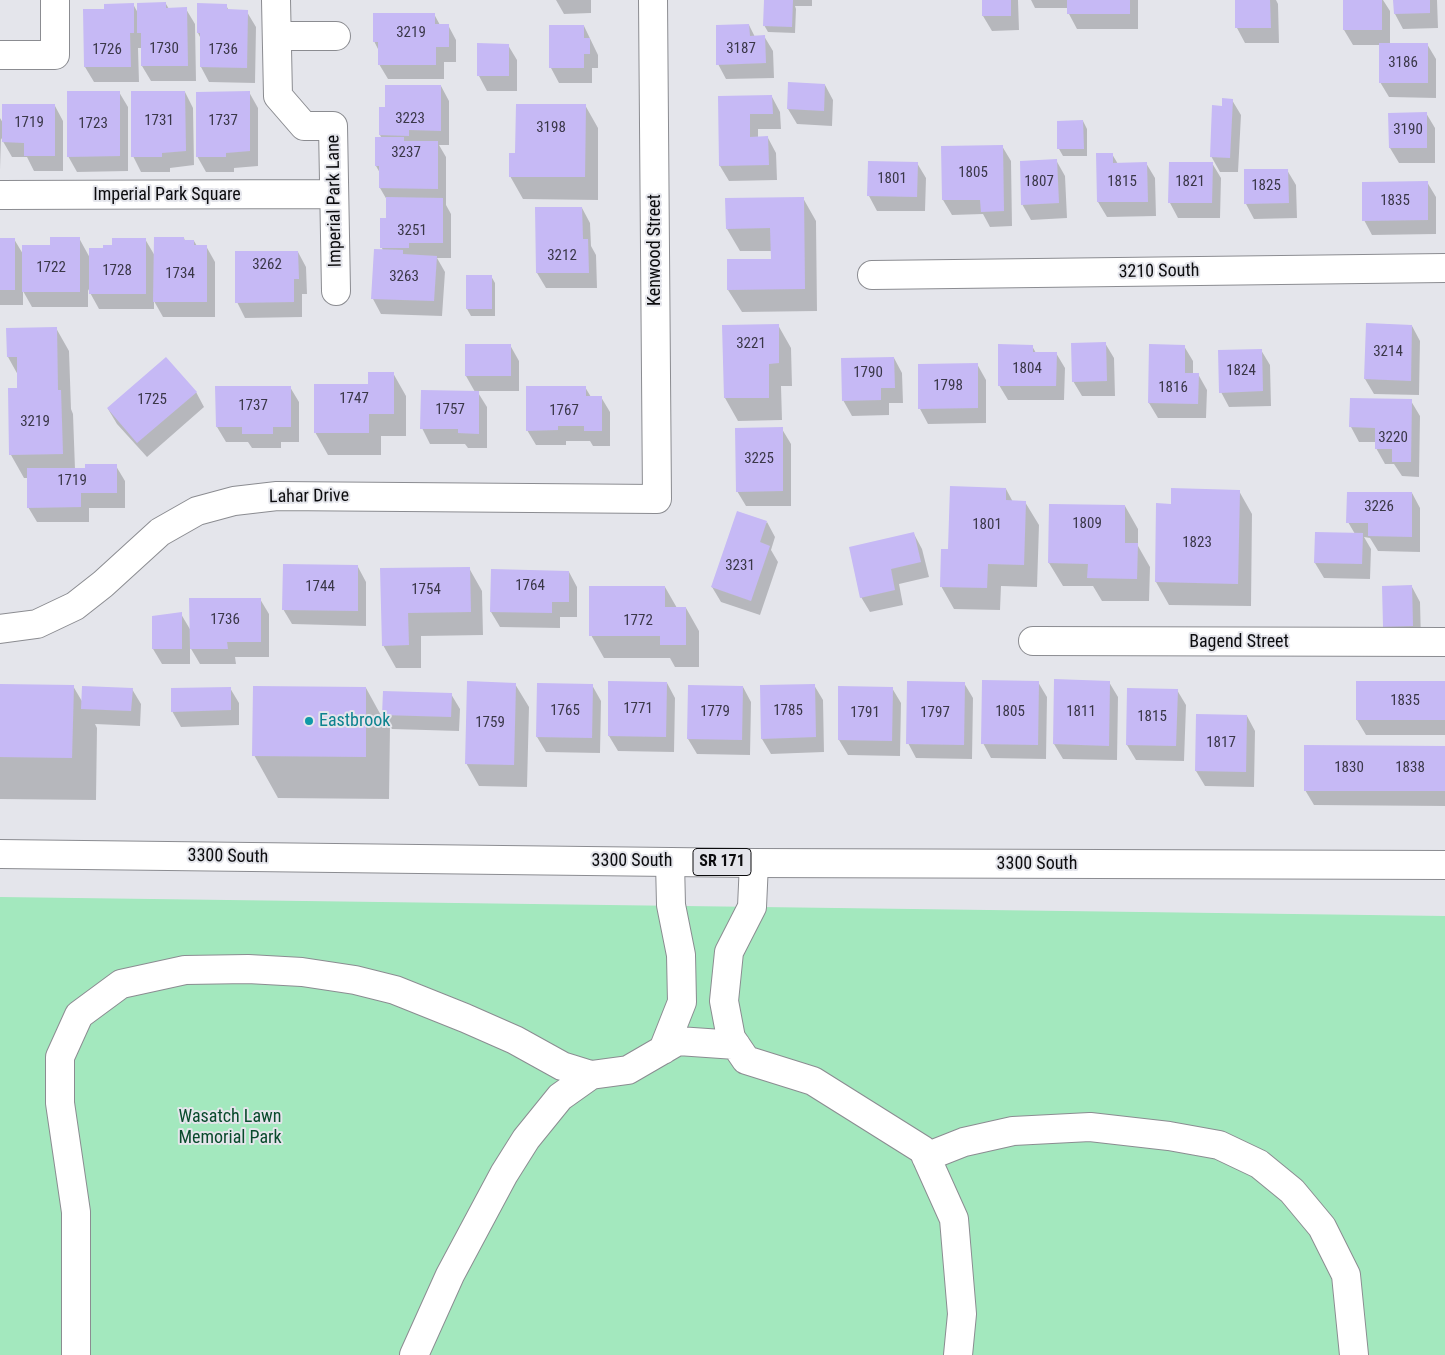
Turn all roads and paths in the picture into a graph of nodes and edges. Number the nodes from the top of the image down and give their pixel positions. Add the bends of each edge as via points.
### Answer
1 (55, 0) edge
2 (276, 0) edge
3 (653, 0) edge
4 (277, 36) junction
5 (336, 36) dead end
6 (0, 54) edge
7 (334, 194) junction
8 (0, 196) edge
9 (1445, 268) edge
10 (872, 275) dead end
11 (336, 291) dead end
12 (657, 499) joint
13 (0, 629) edge
14 (1033, 641) dead end
15 (1445, 642) edge
16 (0, 854) edge
17 (670, 862) junction
18 (754, 862) junction
19 (1445, 865) edge
20 (736, 1045) junction
21 (664, 1050) junction
22 (591, 1075) junction
23 (926, 1157) junction
24 (76, 1355) edge
25 (414, 1355) edge
26 (958, 1355) edge
27 (1354, 1355) edge

1 - 6 street via 55,54
2 - 4 street, Imperial Park Lane
3 - 12 street, Kenwood Street
4 - 5 street
4 - 7 street, Imperial Park Lane via 278,96 304,126 333,126
7 - 8 street, Imperial Park Square
7 - 11 street, Imperial Park Lane
9 - 10 street, 3210 South
12 - 13 street, Lahar Drive via 277,496 234,501 197,511 160,532 75,606 37,624
14 - 15 street, Bagend Street
16 - 17 street, 3300 South / SR 171
17 - 18 street, 3300 South / SR 171
17 - 21 street via 671,905 681,955 682,1002
18 - 19 street, 3300 South / SR 171
18 - 20 street via 752,907 729,952 724,1001 731,1038
20 - 21 street via 678,1041
20 - 23 street via 746,1060 813,1081 923,1150
21 - 22 street via 628,1070
22 - 24 street via 562,1066 516,1040 465,1018 395,990 355,980 302,972 185,970 121,984 79,1015 60,1058 60,1103 76,1212
22 - 25 street via 560,1098 526,1139 450,1275
23 - 26 street via 954,1219 962,1314
23 - 27 street via 964,1142 1014,1131 1090,1127 1219,1145 1259,1164 1292,1191 1322,1227 1346,1275

